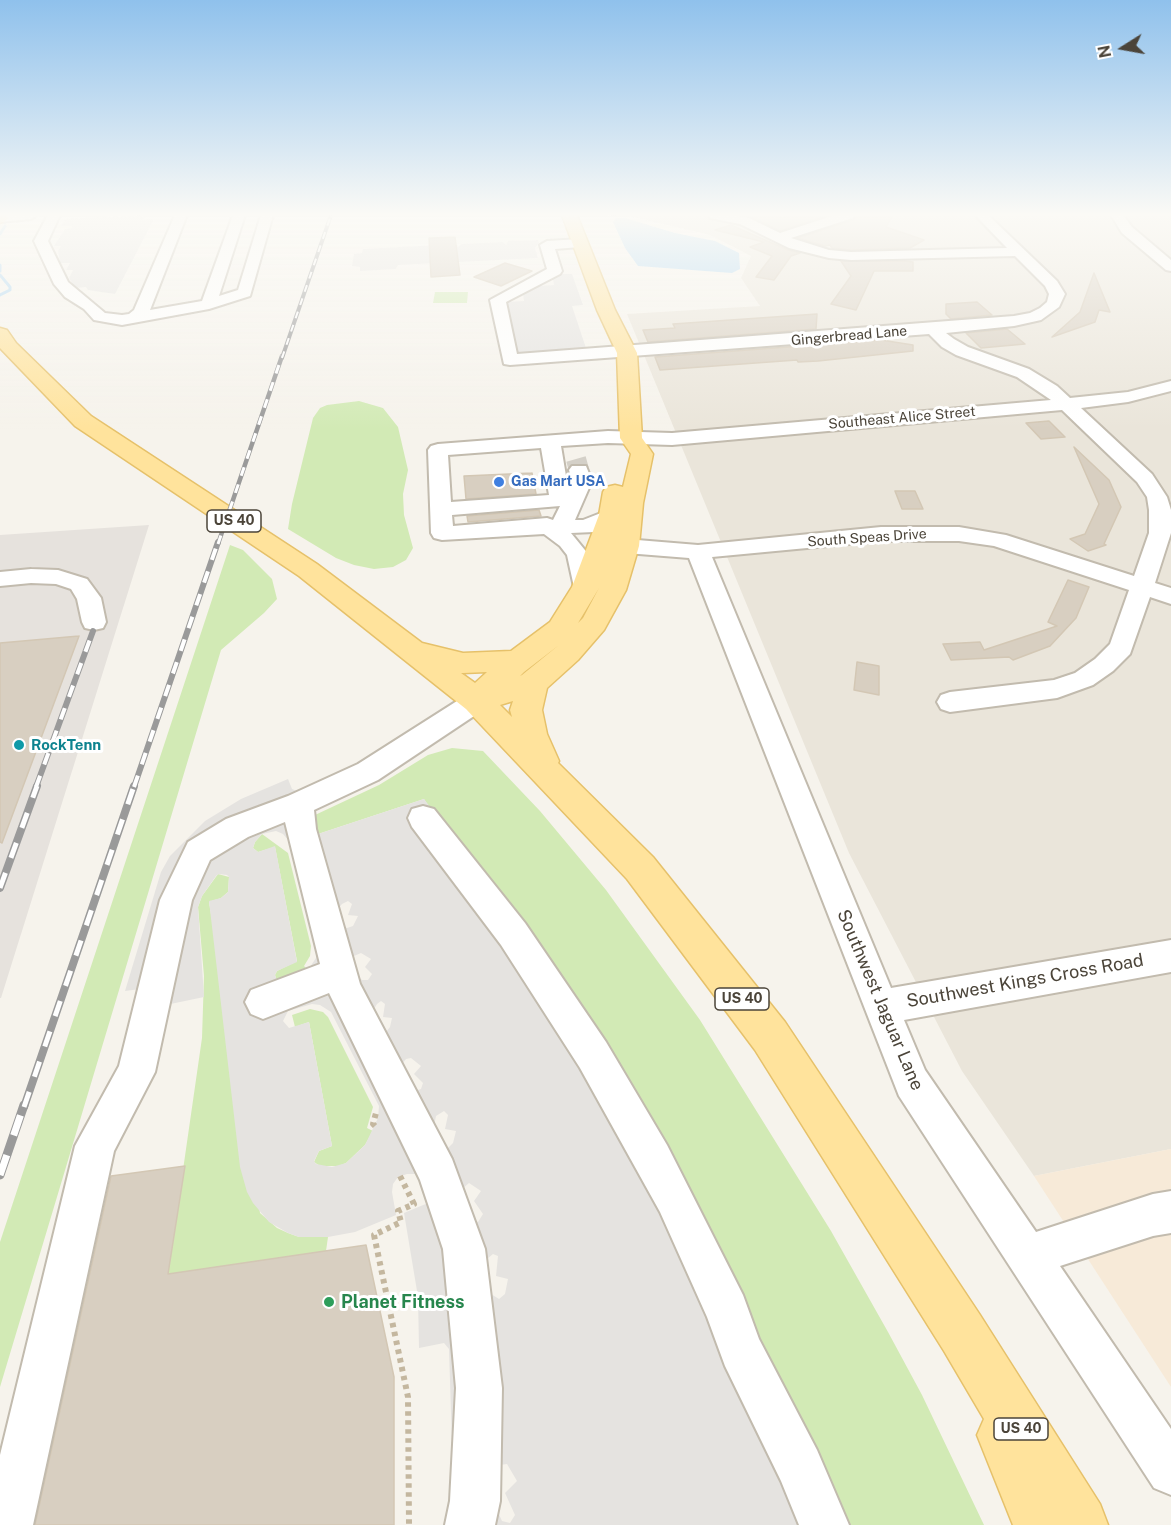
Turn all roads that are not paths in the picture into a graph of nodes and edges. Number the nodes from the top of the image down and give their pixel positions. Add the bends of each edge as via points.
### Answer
1 (64, 286) edge
2 (152, 286) edge
3 (215, 286) edge
4 (247, 286) edge
5 (525, 286) edge
6 (597, 286) edge
7 (1053, 286) edge
8 (209, 304) junction
9 (134, 318) junction
10 (933, 329) junction
11 (0, 334) edge
12 (627, 353) junction
13 (1171, 386) edge
14 (1065, 404) junction
15 (631, 438) junction
16 (566, 454) junction
17 (1164, 498) edge
18 (566, 500) junction
19 (441, 509) junction
20 (611, 515) junction
21 (554, 526) junction
22 (614, 545) junction
23 (698, 552) junction
24 (0, 579) edge
25 (1141, 586) junction
26 (586, 587) junction
27 (1171, 596) edge
28 (94, 622) dead end
29 (412, 651) junction
30 (525, 672) junction
31 (477, 701) junction
32 (950, 702) dead end
33 (550, 776) junction
34 (298, 804) junction
35 (423, 818) dead end
36 (1171, 956) edge
37 (340, 972) junction
38 (263, 1002) dead end
39 (880, 1007) junction
40 (1171, 1212) edge
41 (1028, 1256) junction
42 (962, 1333) junction
43 (1171, 1471) edge
44 (8, 1525) edge
45 (470, 1525) edge
46 (824, 1525) edge
47 (1042, 1525) edge
48 (1079, 1525) edge

1 - 9 street via 106,320
2 - 9 street via 141,312
3 - 8 street
4 - 8 street via 245,293
5 - 12 street, Gingerbread Lane via 498,300 510,360
6 - 12 main road
7 - 10 street, Gingerbread Lane via 1057,294 1054,304 1035,317
8 - 9 street
10 - 12 street, Gingerbread Lane
10 - 14 street via 962,351 1037,381
11 - 29 main road, US 40 via 83,421 308,570
12 - 15 main road
13 - 14 street, Southeast Alice Street via 1128,397
14 - 15 street, Southeast Alice Street via 672,439
14 - 17 street
15 - 16 street, Southeast Alice Street
15 - 20 main road via 621,452
15 - 22 main road via 642,454 631,502
16 - 18 street via 582,481
16 - 19 street, Southeast Alice Street via 438,450
17 - 25 street via 1160,533
18 - 19 street
18 - 21 street
19 - 21 street via 442,533
20 - 21 street via 586,527
20 - 22 main road
21 - 26 street via 578,555
22 - 23 street, South Speas Drive
22 - 26 main road
22 - 30 main road via 612,590 594,623 568,653
23 - 25 street, South Speas Drive via 899,533 959,534 998,540
23 - 39 street, Southwest Jaguar Lane
24 - 28 street via 58,577 79,584 88,598
25 - 27 street, South Speas Drive
25 - 32 street via 1120,648 1084,679 1058,689
26 - 30 main road via 560,629
29 - 30 main road
29 - 31 main road, US 40
30 - 31 main road
30 - 33 main road via 531,734
31 - 33 main road, US 40
31 - 34 street via 368,772
33 - 42 main road, US 40 via 640,868 770,1036
34 - 37 street via 301,829
34 - 44 street via 237,828 199,850 176,900 136,1072 95,1146
35 - 46 street via 513,934 593,1055 653,1160 722,1300 741,1350 800,1467
36 - 39 street, Southwest Kings Cross Road
37 - 38 street
37 - 45 street via 344,988 438,1173 464,1249 479,1388 475,1501
39 - 41 street, Southwest Jaguar Lane via 912,1083
40 - 41 street
41 - 43 street, Southwest Jaguar Lane
42 - 47 main road, US 40
42 - 48 main road, US 40

